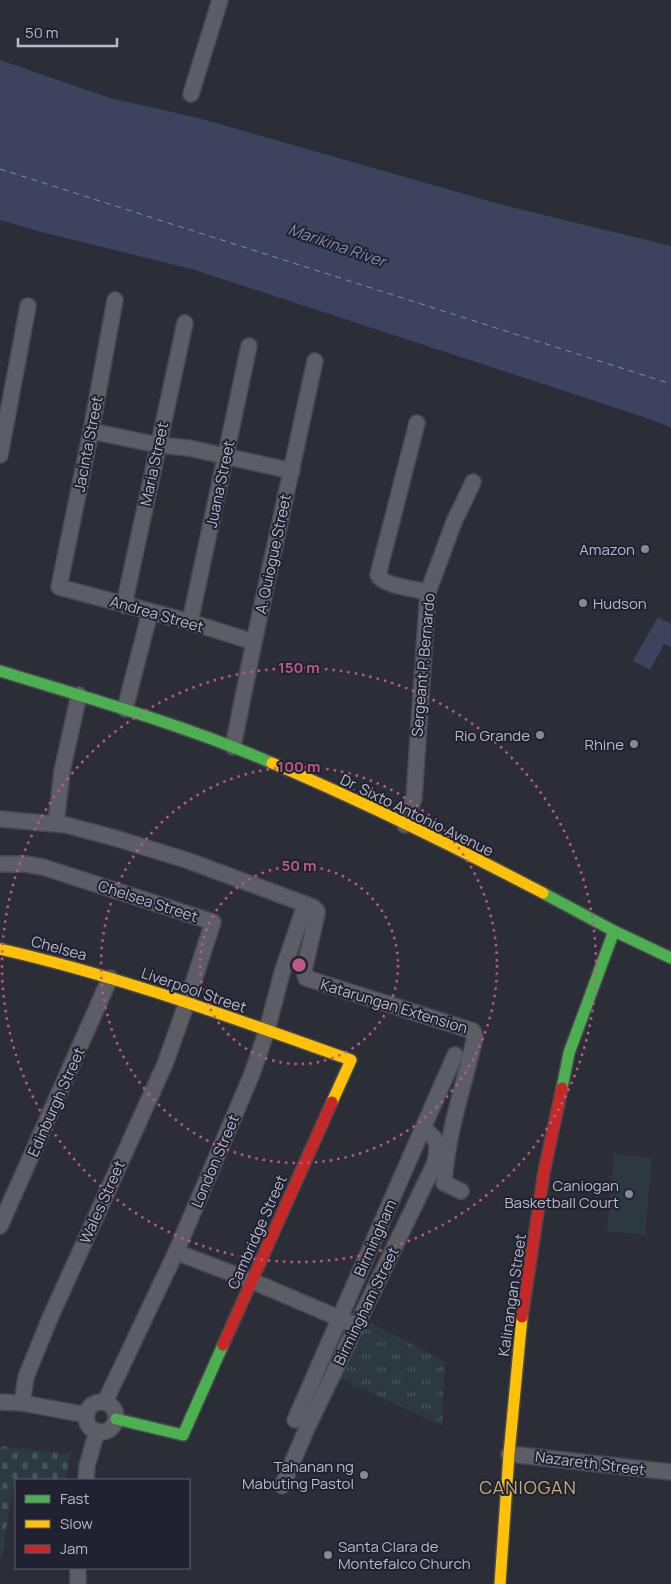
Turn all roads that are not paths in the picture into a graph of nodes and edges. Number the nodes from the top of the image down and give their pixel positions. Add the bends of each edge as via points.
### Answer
1 (220, 0) edge
2 (191, 94) dead end
3 (115, 300) dead end
4 (28, 306) dead end
5 (185, 323) dead end
6 (249, 346) dead end
7 (315, 361) dead end
8 (417, 423) dead end
9 (91, 431) junction
10 (158, 445) junction
11 (0, 455) edge
12 (226, 456) junction
13 (292, 471) junction
14 (473, 482) dead end
15 (59, 587) joint
16 (428, 592) junction
17 (124, 605) junction
18 (150, 612) junction
19 (190, 622) junction
20 (254, 642) junction
21 (0, 671) edge
22 (79, 695) junction
23 (125, 709) junction
24 (234, 747) junction
25 (0, 819) edge
26 (56, 823) junction
27 (405, 825) junction
28 (0, 864) edge
29 (303, 911) dead end
30 (614, 931) junction
31 (0, 949) edge
32 (671, 958) edge
33 (110, 978) junction
34 (187, 1002) junction
35 (267, 1030) junction
36 (455, 1055) dead end
37 (423, 1129) junction
38 (461, 1192) dead end
39 (0, 1226) edge
40 (176, 1252) junction
41 (252, 1281) junction
42 (340, 1319) junction
43 (357, 1325) junction
44 (0, 1402) edge
45 (104, 1402) junction
46 (22, 1403) junction
47 (87, 1415) junction
48 (116, 1419) junction
49 (302, 1423) junction
50 (97, 1431) junction
51 (509, 1454) junction
52 (671, 1472) edge
53 (86, 1479) edge
54 (282, 1486) dead end
55 (500, 1584) edge

1 - 2 street
3 - 9 street, Jacinta Street
4 - 11 street
5 - 10 street, Maria Street
6 - 12 street, Juana Street
7 - 13 street, A. Quiogue Street
8 - 16 street via 378,575 386,583
9 - 10 street
9 - 15 street, Jacinta Street
10 - 12 street
10 - 17 street, Maria Street
12 - 13 street
12 - 19 street, Juana Street
13 - 20 street, A. Quiogue Street
14 - 16 street, Sergeant P. Bernardo
15 - 17 street, Andrea Street
16 - 27 street, Sergeant P. Bernardo via 414,798
17 - 18 street, Andrea Street
18 - 19 street, Andrea Street
18 - 23 street
19 - 20 street, Andrea Street
20 - 24 street, A. Quiogue Street
21 - 22 street, Dr. Sixto Antonio Avenue
22 - 23 street, Dr. Sixto Antonio Avenue
22 - 26 street via 62,771
23 - 24 street, Dr. Sixto Antonio Avenue
24 - 27 street, Dr. Sixto Antonio Avenue via 308,778
25 - 26 street
26 - 38 street, Katarungan Extension via 189,861 313,907 317,914 304,970 306,978 473,1031 474,1040 451,1128 444,1183
27 - 30 street, Dr. Sixto Antonio Avenue
28 - 34 street, Chelsea Street via 43,867 213,922
29 - 35 street, London Street
30 - 32 street, Dr. Sixto Antonio Avenue
30 - 51 street, Kalinangan Street via 569,1053 544,1172 521,1325
31 - 33 street, Chelsea
33 - 34 street, Liverpool Street
33 - 39 street, Edinburgh Street
34 - 35 street, Liverpool Street
34 - 46 street, Wales Street via 165,1064 32,1360
35 - 40 street, London Street via 252,1074
35 - 41 street, Cambridge Street via 351,1060
36 - 37 street, Birmingham
37 - 42 street, Birmingham
37 - 43 street, Birmingham Street via 433,1135 438,1147 435,1163
40 - 41 street
40 - 45 street, London Street
41 - 42 street
41 - 48 street, Cambridge Street via 183,1435
42 - 43 street
42 - 49 street, Birmingham
43 - 49 street, Birmingham Street
44 - 46 street
45 - 47 street, London Street via 93,1405
45 - 48 street via 112,1406
46 - 47 street
47 - 50 street via 89,1425
48 - 50 street via 107,1430
49 - 54 street, Birmingham Street
50 - 53 street
51 - 52 street, Nazareth Street
51 - 55 street, Kalinangan Street

